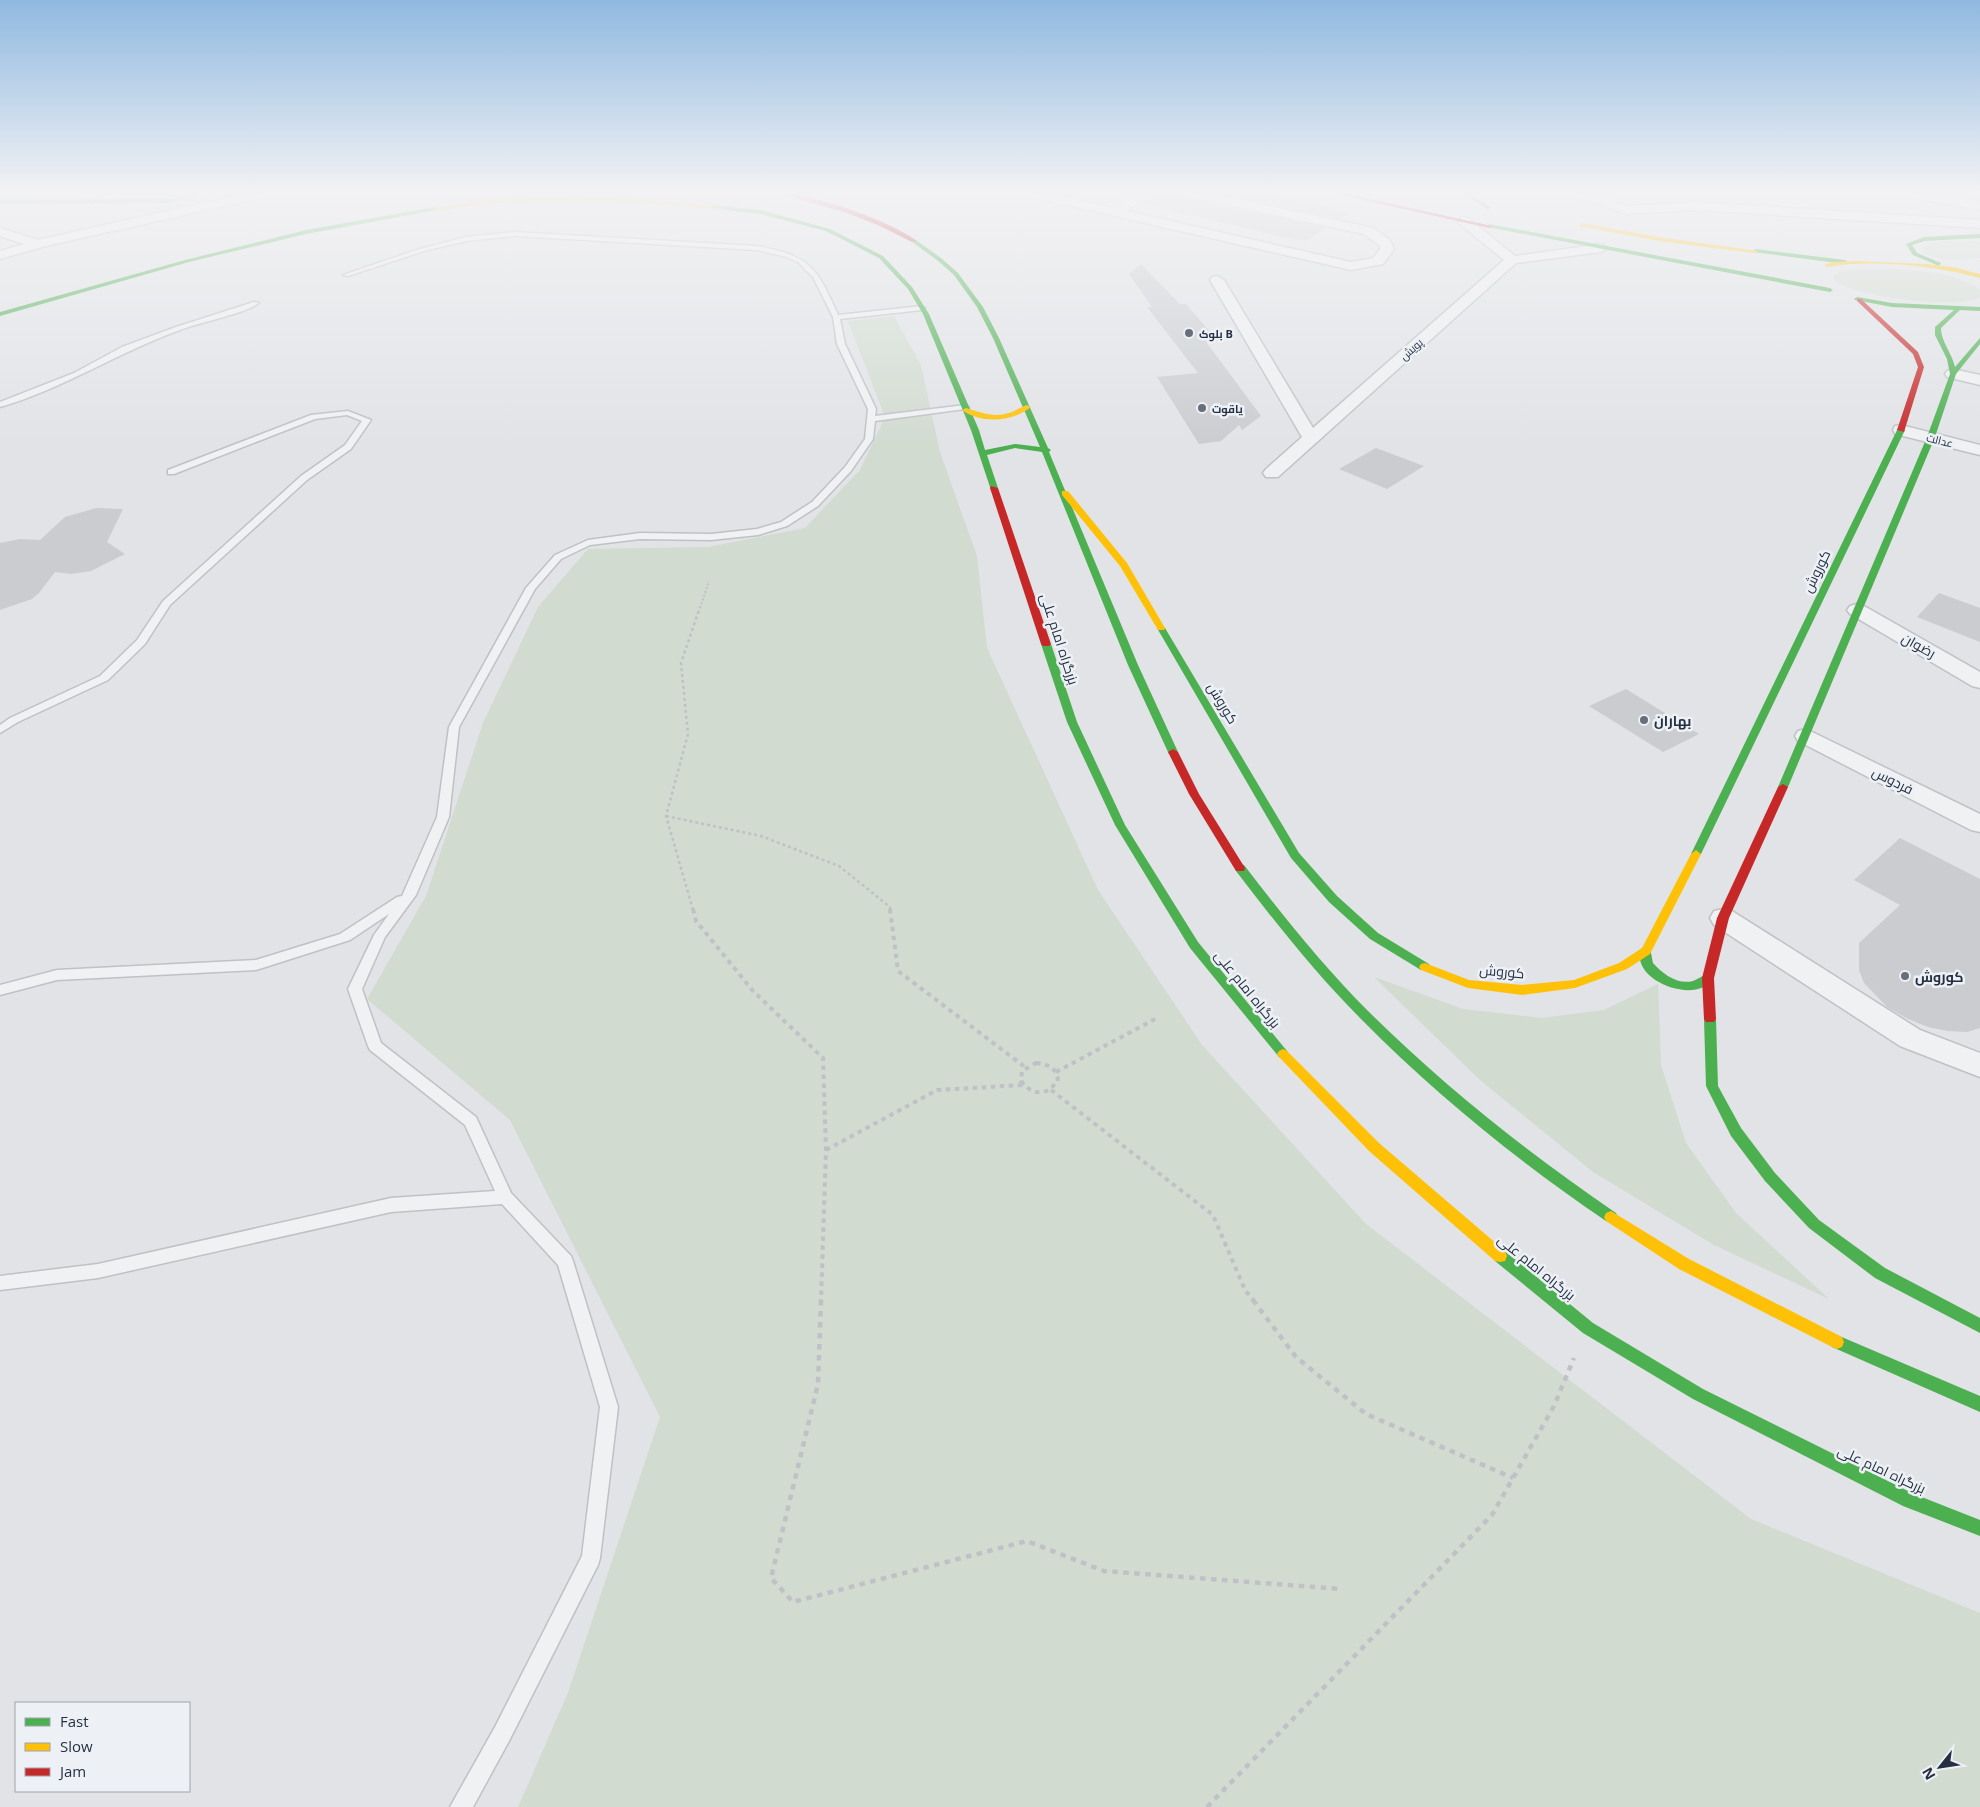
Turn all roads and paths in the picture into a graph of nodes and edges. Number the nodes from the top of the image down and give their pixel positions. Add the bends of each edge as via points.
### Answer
1 (127, 277) edge
2 (817, 277) edge
3 (900, 277) edge
4 (958, 277) edge
5 (967, 277) edge
6 (1492, 277) edge
7 (1742, 277) edge
8 (1757, 277) edge
9 (1817, 277) edge
10 (1217, 280) dead end
11 (971, 295) junction
12 (1829, 296) junction
13 (1859, 300) junction
14 (256, 303) dead end
15 (922, 308) junction
16 (1958, 309) junction
17 (1980, 309) edge
18 (0, 314) edge
19 (1858, 314) dead end
20 (836, 317) junction
21 (1899, 336) junction
22 (1980, 340) edge
23 (1953, 374) junction
24 (1980, 380) edge
25 (0, 405) edge
26 (1027, 407) junction
27 (966, 408) junction
28 (871, 419) junction
29 (1901, 430) junction
30 (1931, 437) junction
31 (1311, 438) junction
32 (1047, 450) junction
33 (984, 453) junction
34 (1978, 458) edge
35 (171, 472) dead end
36 (1272, 473) dead end
37 (1065, 493) junction
38 (709, 581) dead end
39 (1857, 610) junction
40 (1980, 681) edge
41 (0, 730) edge
42 (1806, 736) junction
43 (666, 816) junction
44 (1980, 824) edge
45 (410, 895) junction
46 (1723, 918) junction
47 (1646, 951) junction
48 (1708, 978) junction
49 (0, 990) edge
50 (1157, 1018) dead end
51 (1980, 1065) edge
52 (1025, 1067) junction
53 (1056, 1072) junction
54 (1023, 1085) junction
55 (1051, 1090) junction
56 (826, 1150) junction
57 (505, 1197) junction
58 (0, 1283) edge
59 (1980, 1326) edge
60 (1588, 1328) junction
61 (1980, 1404) edge
62 (1513, 1478) junction
63 (1980, 1528) edge
64 (1341, 1589) dead end
65 (461, 1807) edge
66 (1207, 1807) edge

1 - 18 main road, بزرگراه امام علی
2 - 20 lane
3 - 15 main road, بزرگراه امام علی
4 - 11 main road
5 - 11 main road
6 - 31 street, پویش
7 - 12 main road
8 - 12 main road
9 - 12 main road
10 - 31 street
11 - 26 main road
12 - 13 main road
13 - 16 main road
13 - 21 main road, کوروش
14 - 25 lane via 134,345 78,375
15 - 20 lane
15 - 27 main road, بزرگراه امام علی
16 - 17 main road
16 - 23 main road via 1938,327
19 - 21 main road
20 - 28 lane via 841,344 872,409
21 - 29 main road, کوروش via 1916,353 1921,367
22 - 23 main road
23 - 24 street
23 - 30 main road
26 - 27 main road via 999,418 985,418
26 - 32 main road
27 - 28 lane
27 - 33 main road, بزرگراه امام علی
28 - 45 lane via 868,438 848,469 815,504 784,524 758,532 711,537 640,536 588,544 558,557 530,588 454,727 443,818
29 - 30 street, عدالت
29 - 47 main road, کوروش via 1679,890
30 - 34 street, عدالت via 1951,442
30 - 39 main road
31 - 36 street, پویش
32 - 33 main road via 1014,445
32 - 37 main road
33 - 60 main road, بزرگراه امام علی via 1072,722 1120,825 1194,945 1270,1041 1374,1147 1470,1232
35 - 41 lane via 314,417 348,413 367,420 348,447 304,478 166,603 141,642 104,678 14,720
37 - 47 main road, کوروش via 1124,565 1295,855 1333,899 1374,936 1417,964 1468,984 1522,990 1575,984 1623,966
37 - 61 main road via 1146,701 1201,806 1270,910 1334,984 1411,1060 1492,1132 1569,1189 1662,1251 1791,1320 1922,1381
38 - 43 path via 682,663 688,734
39 - 40 street, رضوان
39 - 42 main road
42 - 44 street, فردوس
42 - 46 main road
43 - 52 path via 761,836 839,866 890,907 898,971
43 - 56 path via 696,921 753,990 824,1058
45 - 49 lane via 346,937 256,965 57,976
45 - 57 lane via 380,935 355,989 375,1046 471,1121
46 - 48 main road
46 - 51 street via 1910,1038
47 - 48 main road via 1647,965 1653,973 1673,984 1694,986
48 - 59 main road via 1712,1086 1736,1132 1770,1177 1814,1224 1880,1273
50 - 53 path
52 - 53 path via 1042,1063
52 - 54 path via 1020,1076
53 - 55 path via 1058,1081
54 - 55 path via 1033,1092
54 - 56 path via 937,1090
55 - 62 path via 1213,1215 1245,1290 1296,1357 1366,1414
56 - 64 path via 818,1384 771,1578 793,1602 1027,1541 1104,1571
57 - 58 lane via 391,1205 98,1271
57 - 65 lane via 565,1261 609,1407 591,1558 502,1734
60 - 62 path via 1554,1406
60 - 63 main road, بزرگراه امام علی via 1698,1394 1794,1444 1909,1500
62 - 66 path via 1492,1515

